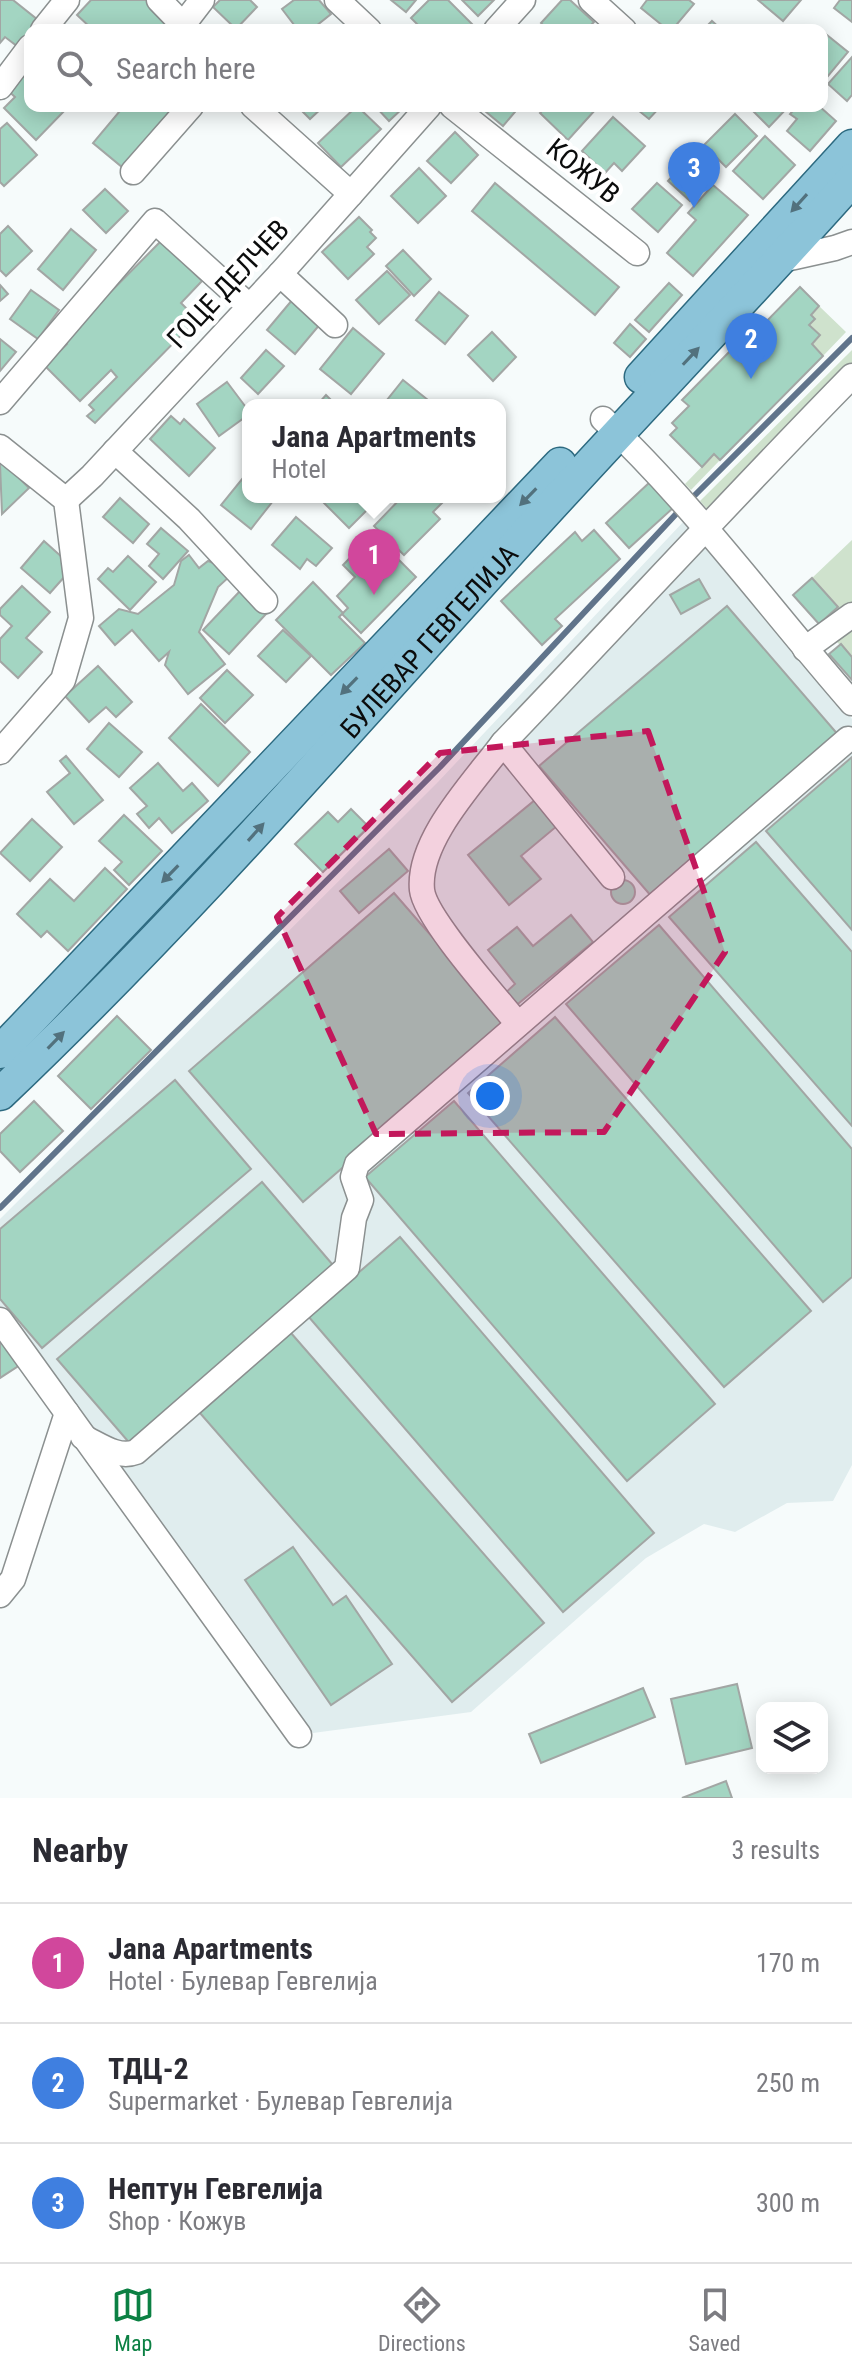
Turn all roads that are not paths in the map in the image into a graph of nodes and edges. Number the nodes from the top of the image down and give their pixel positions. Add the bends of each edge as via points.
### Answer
1 (159, 0) edge
2 (202, 0) edge
3 (337, 0) edge
4 (523, 0) edge
5 (591, 0) edge
6 (180, 24) edge
7 (187, 24) edge
8 (363, 24) edge
9 (501, 24) edge
10 (617, 24) edge
11 (24, 55) edge
12 (0, 87) edge
13 (186, 112) edge
14 (260, 112) edge
15 (424, 112) edge
16 (460, 112) edge
17 (852, 146) edge
18 (133, 172) dead end
19 (852, 180) edge
20 (351, 194) junction
21 (852, 242) edge
22 (637, 253) dead end
23 (781, 260) junction
24 (280, 274) junction
25 (249, 306) junction
26 (335, 325) dead end
27 (852, 376) edge
28 (0, 402) edge
29 (611, 426) junction
30 (0, 447) edge
31 (115, 451) junction
32 (66, 500) junction
33 (707, 529) junction
34 (265, 601) dead end
35 (852, 615) edge
36 (805, 649) junction
37 (852, 703) edge
38 (848, 739) dead end
39 (503, 743) junction
40 (0, 752) edge
41 (612, 877) dead end
42 (518, 1024) junction
43 (0, 1052) edge
44 (0, 1094) edge
45 (0, 1320) edge
46 (67, 1413) junction
47 (83, 1437) junction
48 (0, 1595) edge
49 (299, 1735) dead end

1 - 6 street
2 - 7 street
3 - 8 street
4 - 9 street
5 - 10 street
11 - 12 street
13 - 18 street
14 - 20 street
15 - 20 street, ГОЦЕ ДЕЛЧЕВ
16 - 22 street, КОЖУВ
17 -> 29 main road, БУЛЕВАР ГЕВГЕЛИЈА
19 - 23 main road, БУЛЕВАР ГЕВГЕЛИЈА
20 - 24 street, ГОЦЕ ДЕЛЧЕВ
21 - 23 street
29 -> 23 main road, БУЛЕВАР ГЕВГЕЛИЈА
24 - 25 street, ГОЦЕ ДЕЛЧЕВ
24 - 26 street
25 - 28 street via 155,221
25 - 31 street, ГОЦЕ ДЕЛЧЕВ
27 - 33 street
29 - 33 street
29 -> 43 main road, БУЛЕВАР ГЕВГЕЛИЈА
44 -> 29 main road, БУЛЕВАР ГЕВГЕЛИЈА via 249,840
30 - 32 street
31 - 32 street, ГОЦЕ ДЕЛЧЕВ
31 - 34 street via 189,519
32 - 40 street via 81,618 63,680
33 - 36 street
33 - 39 street
35 - 36 street
36 - 37 street
38 - 42 street
39 - 41 street
39 - 42 street via 437,833 423,869 422,893 454,945
42 - 47 street via 357,1164 353,1177 361,1200 347,1268 136,1452 117,1453
45 - 46 street
46 - 47 street
46 - 48 street via 13,1579
47 - 49 street

